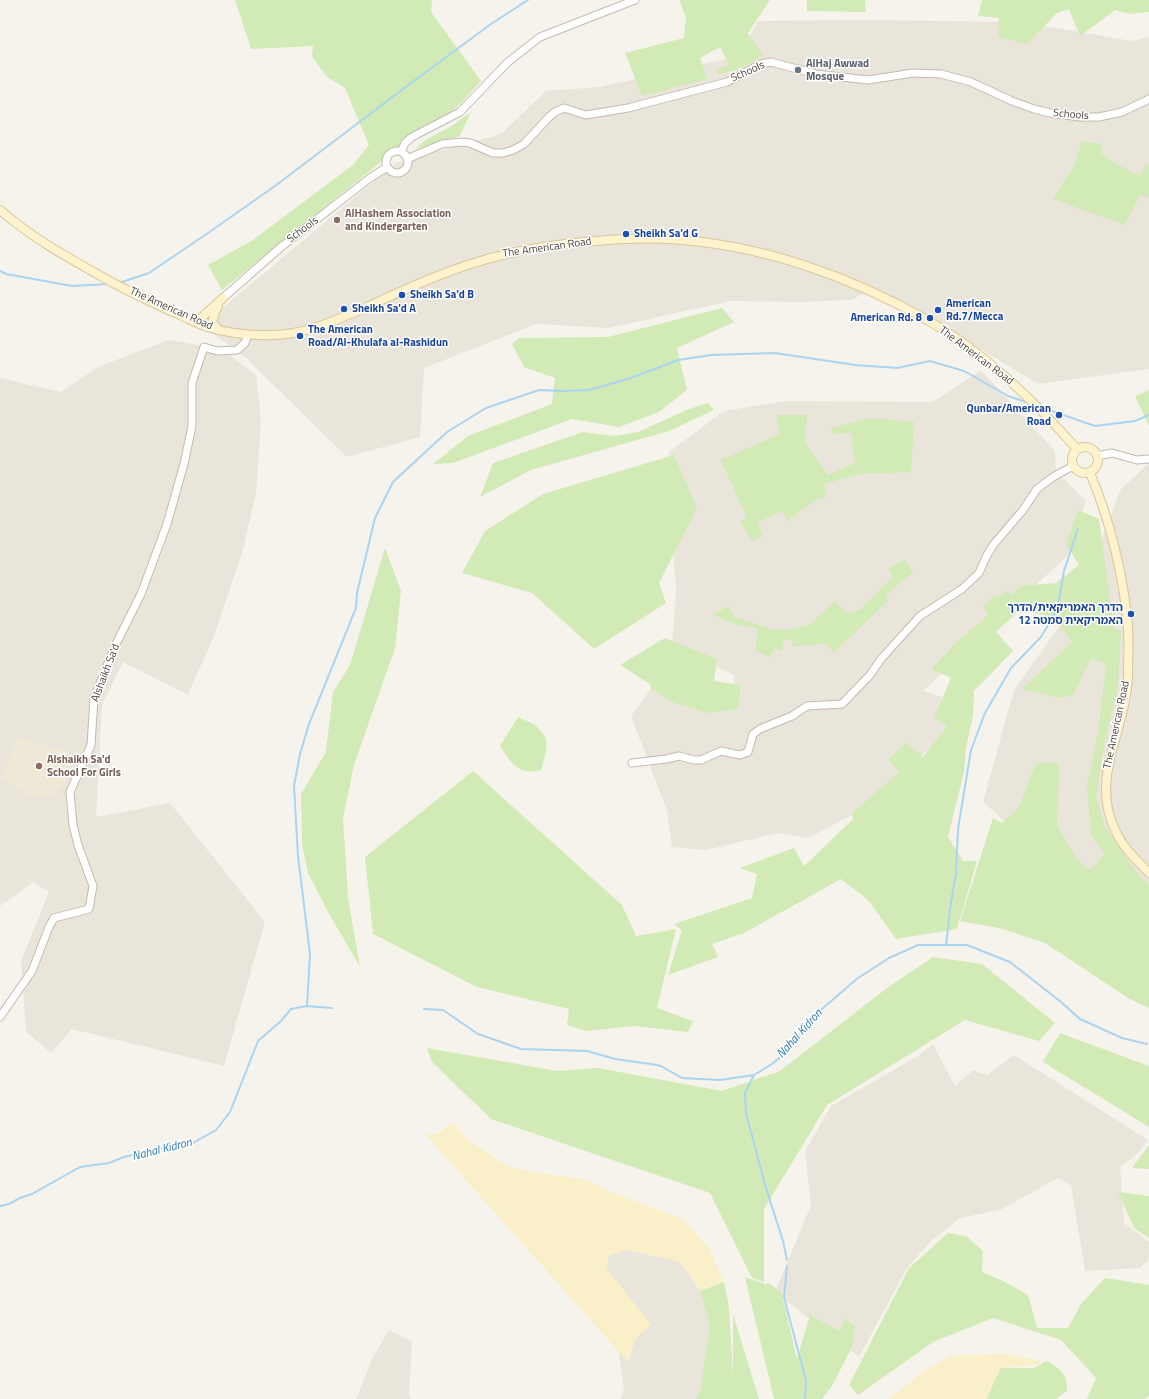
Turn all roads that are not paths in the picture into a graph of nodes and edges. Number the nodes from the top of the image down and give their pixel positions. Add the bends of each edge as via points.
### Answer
1 (635, 0) edge
2 (1149, 99) edge
3 (401, 152) junction
4 (407, 159) junction
5 (387, 167) junction
6 (0, 210) edge
7 (223, 298) junction
8 (207, 313) junction
9 (192, 320) junction
10 (205, 326) junction
11 (220, 330) junction
12 (248, 334) junction
13 (1077, 449) junction
14 (1097, 456) junction
15 (1149, 459) edge
16 (1073, 466) junction
17 (1090, 473) junction
18 (632, 763) dead end
19 (1149, 874) edge
20 (0, 1017) edge

1 - 3 street via 540,37 508,62 460,112 412,137 405,143
2 - 4 street, Schools via 1122,112 1099,117 1080,117 1034,109 971,82 941,74 913,73 868,80 816,74 771,62 761,64 727,82 628,108 586,115 564,108 548,117 524,144 503,153 493,153 462,142 442,144
3 - 4 street
3 - 5 street via 395,151 389,155 386,160
4 - 5 street via 407,166 402,171 393,172
5 - 7 street, Schools via 281,247
6 - 9 main road, The American Road via 13,222 71,260 148,301
7 - 8 main road
7 - 11 main road via 212,323
8 - 9 main road via 200,319
8 - 10 main road
9 - 10 main road, The American Road
10 - 11 main road, The American Road
11 - 12 main road, The American Road
12 - 13 main road, The American Road via 274,335 322,326 434,277 511,252 566,243 622,239 670,239 708,243 790,260 872,292 930,322 994,367 1046,415
12 - 20 street, Alshaikh Sa'd via 245,343 237,350 217,351 204,348 192,383 192,426 186,456 167,524 141,594 115,646 94,698 91,745 70,792 73,825 93,886 88,909 54,918 32,971
13 - 14 main road via 1089,448 1096,452
13 - 16 main road via 1072,455
14 - 15 street via 1112,453 1137,460
14 - 17 main road via 1098,464
16 - 17 main road via 1078,472
16 - 18 street via 1038,489 1024,510 994,544 979,573 962,589 920,616 842,704 807,706 792,716 760,729 753,734 748,752 740,755 721,751 701,760 679,756
17 - 19 main road, The American Road via 1108,518 1123,586 1128,629 1128,679 1106,776 1106,803 1121,842

